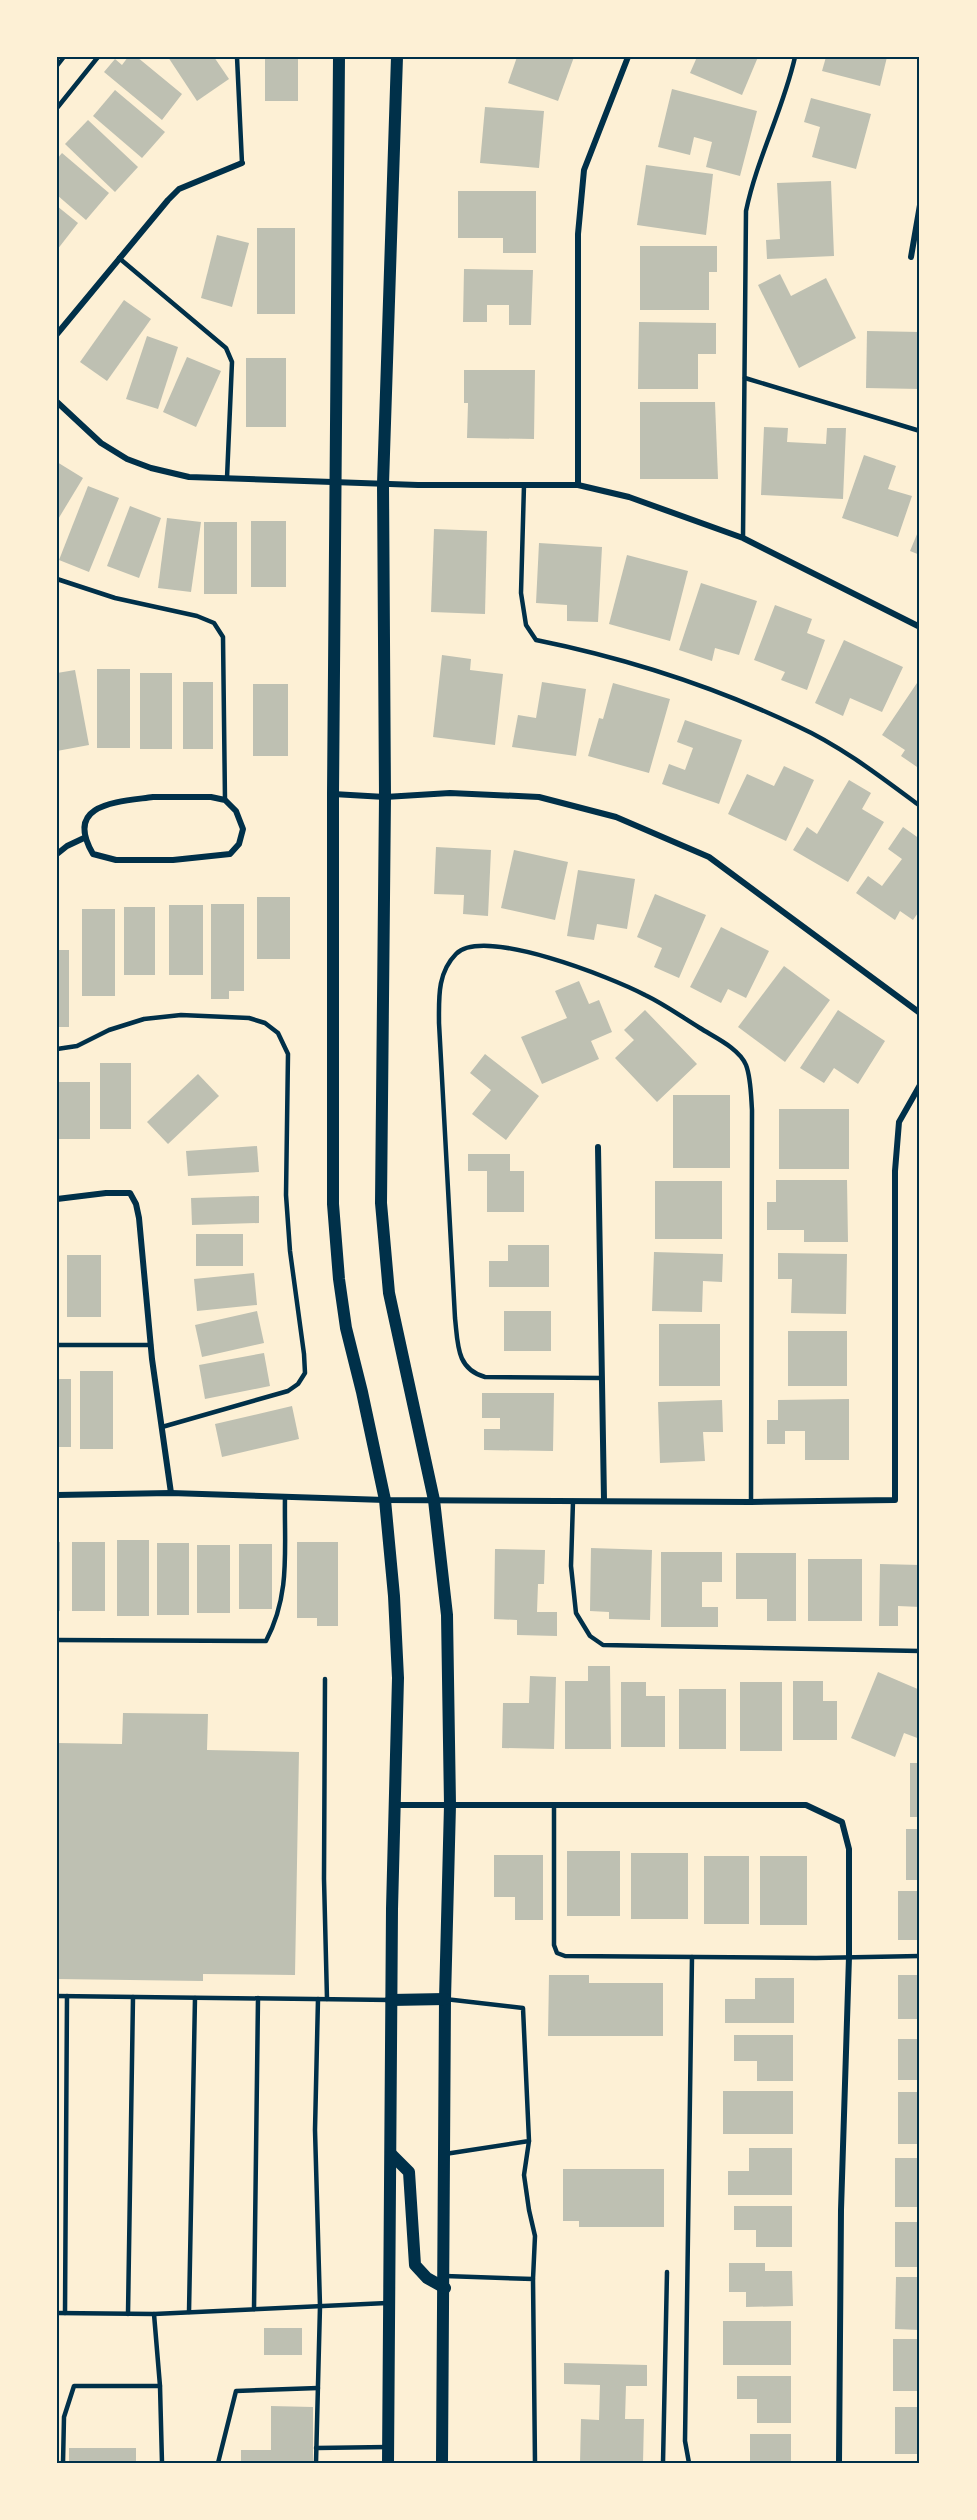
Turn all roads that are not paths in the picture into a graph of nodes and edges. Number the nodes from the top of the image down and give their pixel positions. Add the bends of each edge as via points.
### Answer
1 (98, 57) edge
2 (237, 57) edge
3 (339, 57) edge
4 (397, 57) edge
5 (628, 57) edge
6 (795, 57) edge
7 (57, 108) edge
8 (242, 163) joint
9 (920, 205) edge
10 (911, 257) dead end
11 (119, 258) junction
12 (57, 334) edge
13 (745, 378) junction
14 (57, 402) edge
15 (920, 431) edge
16 (227, 478) junction
17 (336, 482) junction
18 (383, 484) junction
19 (524, 485) junction
20 (578, 485) junction
21 (742, 538) junction
22 (57, 579) edge
23 (920, 627) edge
24 (333, 794) junction
25 (385, 797) junction
26 (225, 800) junction
27 (920, 806) edge
28 (84, 838) junction
29 (57, 854) edge
30 (920, 1013) edge
31 (57, 1049) edge
32 (920, 1085) edge
33 (598, 1147) dead end
34 (57, 1199) edge
35 (57, 1345) edge
36 (151, 1345) junction
37 (602, 1378) junction
38 (162, 1427) junction
39 (171, 1493) junction
40 (57, 1495) edge
41 (285, 1497) junction
42 (385, 1500) junction
43 (434, 1500) junction
44 (604, 1500) junction
45 (573, 1501) junction
46 (751, 1502) junction
47 (57, 1640) edge
48 (920, 1651) edge
49 (325, 1679) dead end
50 (397, 1805) junction
51 (450, 1805) junction
52 (554, 1805) junction
53 (920, 1956) edge
54 (849, 1957) junction
55 (692, 1958) junction
56 (57, 1996) edge
57 (67, 1996) junction
58 (133, 1997) junction
59 (195, 1998) junction
60 (258, 1998) junction
61 (318, 1999) junction
62 (327, 1999) junction
63 (445, 1999) junction
64 (391, 2000) junction
65 (529, 2141) junction
66 (391, 2154) junction
67 (445, 2154) junction
68 (667, 2272) dead end
69 (534, 2279) junction
70 (445, 2282) junction
71 (389, 2303) junction
72 (320, 2306) junction
73 (254, 2309) junction
74 (189, 2312) junction
75 (57, 2313) edge
76 (64, 2313) junction
77 (128, 2314) junction
78 (154, 2314) junction
79 (160, 2386) junction
80 (318, 2388) junction
81 (388, 2447) junction
82 (316, 2448) junction
83 (63, 2463) edge
84 (162, 2463) edge
85 (218, 2463) edge
86 (316, 2463) edge
87 (388, 2463) edge
88 (442, 2463) edge
89 (535, 2463) edge
90 (663, 2463) edge
91 (688, 2463) edge
92 (839, 2463) edge

1 - 7 lane
2 - 8 lane
3 - 17 main road
4 - 18 main road
5 - 20 street via 584,170 578,234
6 - 13 lane via 746,211
8 - 11 street via 179,189
9 - 10 street
11 - 12 street
11 - 16 lane via 226,348 232,362
13 - 15 lane
13 - 21 lane
14 - 16 street via 101,443 127,459 189,477
16 - 17 street
17 - 18 street
17 - 24 main road
18 - 19 street
18 - 25 main road
19 - 20 street
19 - 27 lane via 521,593 526,625 536,640 706,688 798,726 853,757
20 - 21 street via 629,497
21 - 23 street
22 - 26 lane via 214,623 223,637
24 - 25 street
24 - 42 main road via 333,1214 346,1328
25 - 30 street via 450,793 539,797 616,817 709,857
25 - 43 main road via 381,1203 389,1293
26 - 28 street via 153,797 104,805 84,823
26 - 28 street via 236,811 243,829 239,844 230,854 116,860 93,854
28 - 29 street
31 - 38 lane via 77,1046 144,1019 181,1015 249,1018 265,1023 278,1033 288,1054 286,1195 305,1373 288,1391
32 - 46 street via 899,1122 895,1171 895,1500
33 - 37 street
34 - 36 street via 130,1193 139,1218
35 - 36 lane
36 - 38 street
37 - 44 street
37 - 46 lane via 485,1377 472,1374 459,1351 439,1023 440,984 456,954 468,946 511,950 576,965 609,978 647,995 721,1041 746,1064 752,1110
38 - 39 street
39 - 40 street
39 - 41 street
41 - 42 street
41 - 47 lane via 284,1594 266,1641
42 - 43 street
42 - 50 main road via 398,1667
43 - 45 street
43 - 51 main road via 447,1614
44 - 45 street
44 - 46 street
45 - 48 lane via 576,1613 590,1636 603,1645
49 - 62 lane
50 - 51 street
50 - 64 main road
51 - 52 street
51 - 63 main road
52 - 54 street via 806,1805 842,1822 849,1850
52 - 55 lane via 557,1953
53 - 54 lane
54 - 55 lane
54 - 92 street
55 - 91 lane via 685,2441
56 - 57 lane
57 - 58 lane
57 - 76 lane
58 - 59 lane
58 - 77 lane
59 - 60 lane
59 - 74 lane
60 - 61 lane
60 - 73 lane
61 - 62 lane
61 - 72 lane via 315,2130
62 - 64 lane
63 - 64 main road
63 - 65 lane via 523,2008
63 - 67 main road
64 - 66 main road
65 - 67 lane
65 - 69 lane via 524,2175 535,2236
66 - 70 main road via 409,2172 415,2265 427,2278
66 - 71 main road
67 - 70 main road
68 - 90 lane
69 - 70 lane
69 - 89 lane
70 - 88 main road
71 - 72 lane
71 - 81 main road
72 - 73 lane
72 - 80 lane
73 - 74 lane
74 - 78 lane
75 - 76 lane
76 - 77 lane
77 - 78 lane
78 - 79 lane
79 - 83 lane via 74,2386 64,2416
79 - 84 lane
80 - 82 lane
80 - 85 lane via 236,2391
81 - 82 lane
81 - 87 main road
82 - 86 lane

